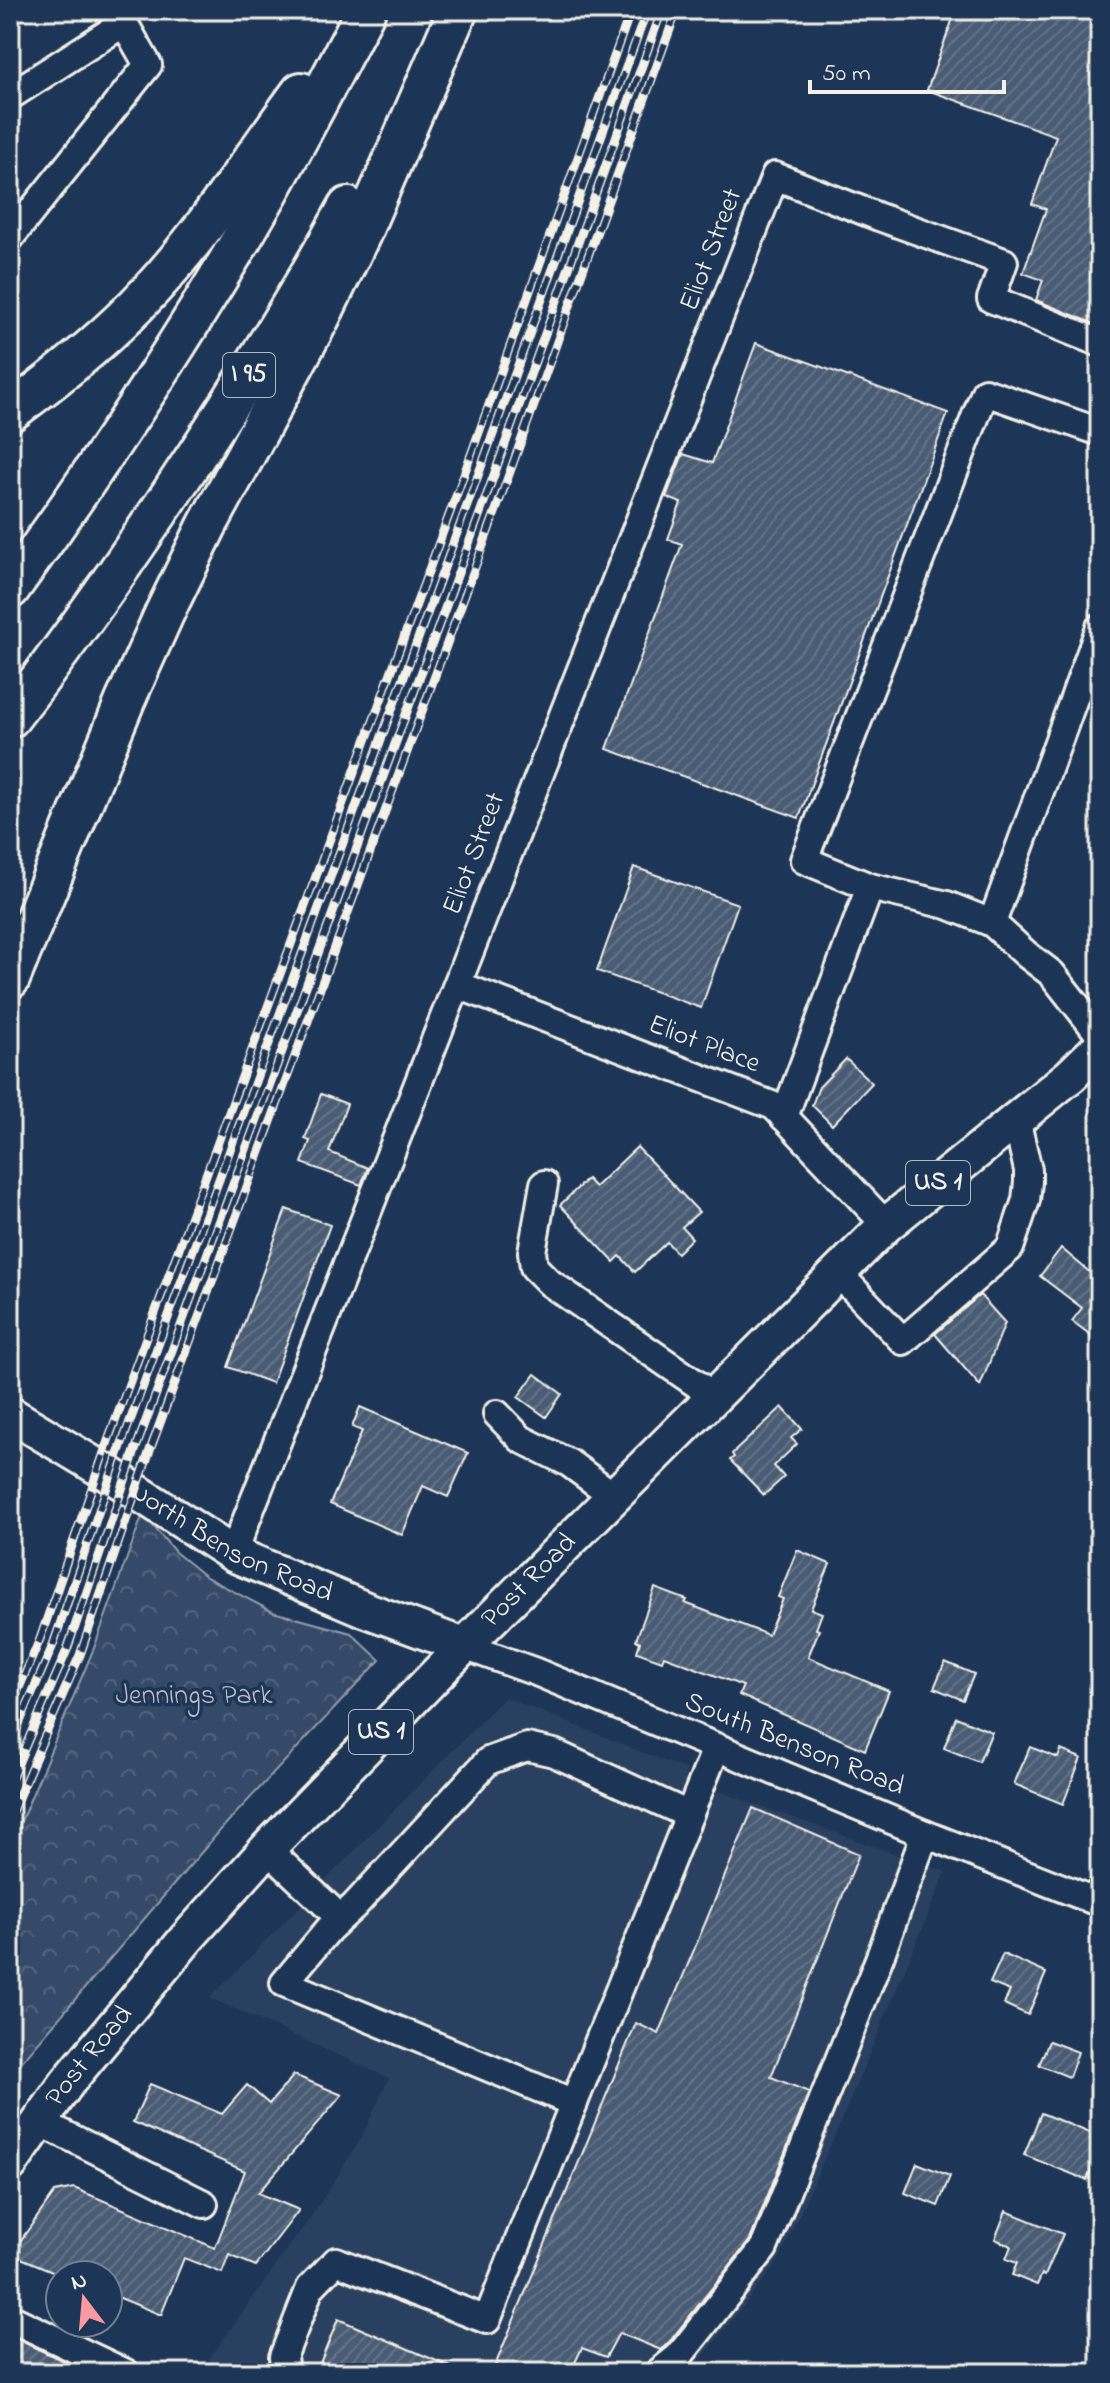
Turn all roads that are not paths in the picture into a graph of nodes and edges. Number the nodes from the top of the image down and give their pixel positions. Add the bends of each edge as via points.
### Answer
1 (364, 10) edge
2 (455, 10) edge
3 (10, 96) edge
4 (10, 238) edge
5 (1100, 343) edge
6 (10, 412) edge
7 (1100, 432) edge
8 (10, 589) edge
9 (1100, 627) edge
10 (10, 718) edge
11 (870, 887) junction
12 (992, 923) junction
13 (12, 975) edge
14 (458, 985) junction
15 (1100, 1035) edge
16 (1100, 1047) edge
17 (784, 1117) junction
18 (1016, 1119) junction
19 (544, 1184) dead end
20 (886, 1225) junction
21 (838, 1273) junction
22 (714, 1396) junction
23 (10, 1414) edge
24 (497, 1414) dead end
25 (614, 1496) junction
26 (233, 1554) junction
27 (464, 1646) junction
28 (716, 1748) junction
29 (689, 1815) junction
30 (925, 1834) junction
31 (267, 1849) junction
32 (1100, 1903) edge
33 (340, 1918) junction
34 (574, 2103) junction
35 (40, 2122) junction
36 (10, 2164) edge
37 (204, 2204) dead end
38 (10, 2318) edge
39 (126, 2373) edge
40 (285, 2373) edge
41 (658, 2373) edge

1 - 6 highway via 150,292 70,366
1 - 8 highway via 275,180 188,328
2 - 10 highway, I 95 via 345,213 240,389 125,561
2 - 13 highway via 361,234 165,612
3 - 4 street via 124,23 148,65
5 - 14 street, Eliot Street via 991,299 1004,262 775,176
7 - 11 street via 985,392 804,860
9 - 12 street
11 - 12 street via 947,905
11 - 17 street
12 - 15 street via 1052,974
14 - 17 street, Eliot Place via 774,1106
14 - 26 street, Eliot Street
16 - 18 main road, Post Road / US 1
17 - 20 street, Eliot Place
18 - 20 main road, Post Road / US 1
18 - 21 street via 1028,1182 1010,1248 903,1341
19 - 22 street via 534,1267
20 - 21 main road, Post Road / US 1
21 - 22 main road, Post Road / US 1
22 - 25 main road, Post Road / US 1
23 - 26 main road, North Benson Road
24 - 25 street via 521,1439 569,1463
25 - 27 main road, Post Road / US 1
26 - 27 main road, North Benson Road
27 - 28 street, South Benson Road
27 - 31 main road, Post Road / US 1
28 - 29 street
28 - 30 street, South Benson Road
29 - 33 street via 554,1753 527,1747 488,1761
29 - 34 street
30 - 32 street, South Benson Road
30 - 41 street via 764,2248 679,2356
31 - 33 street
31 - 35 main road, Post Road / US 1 via 187,1938
33 - 34 street via 284,1983
34 - 40 street via 487,2320 336,2261 310,2288 283,2357
35 - 36 main road, Post Road / US 1
35 - 37 street
38 - 39 street

